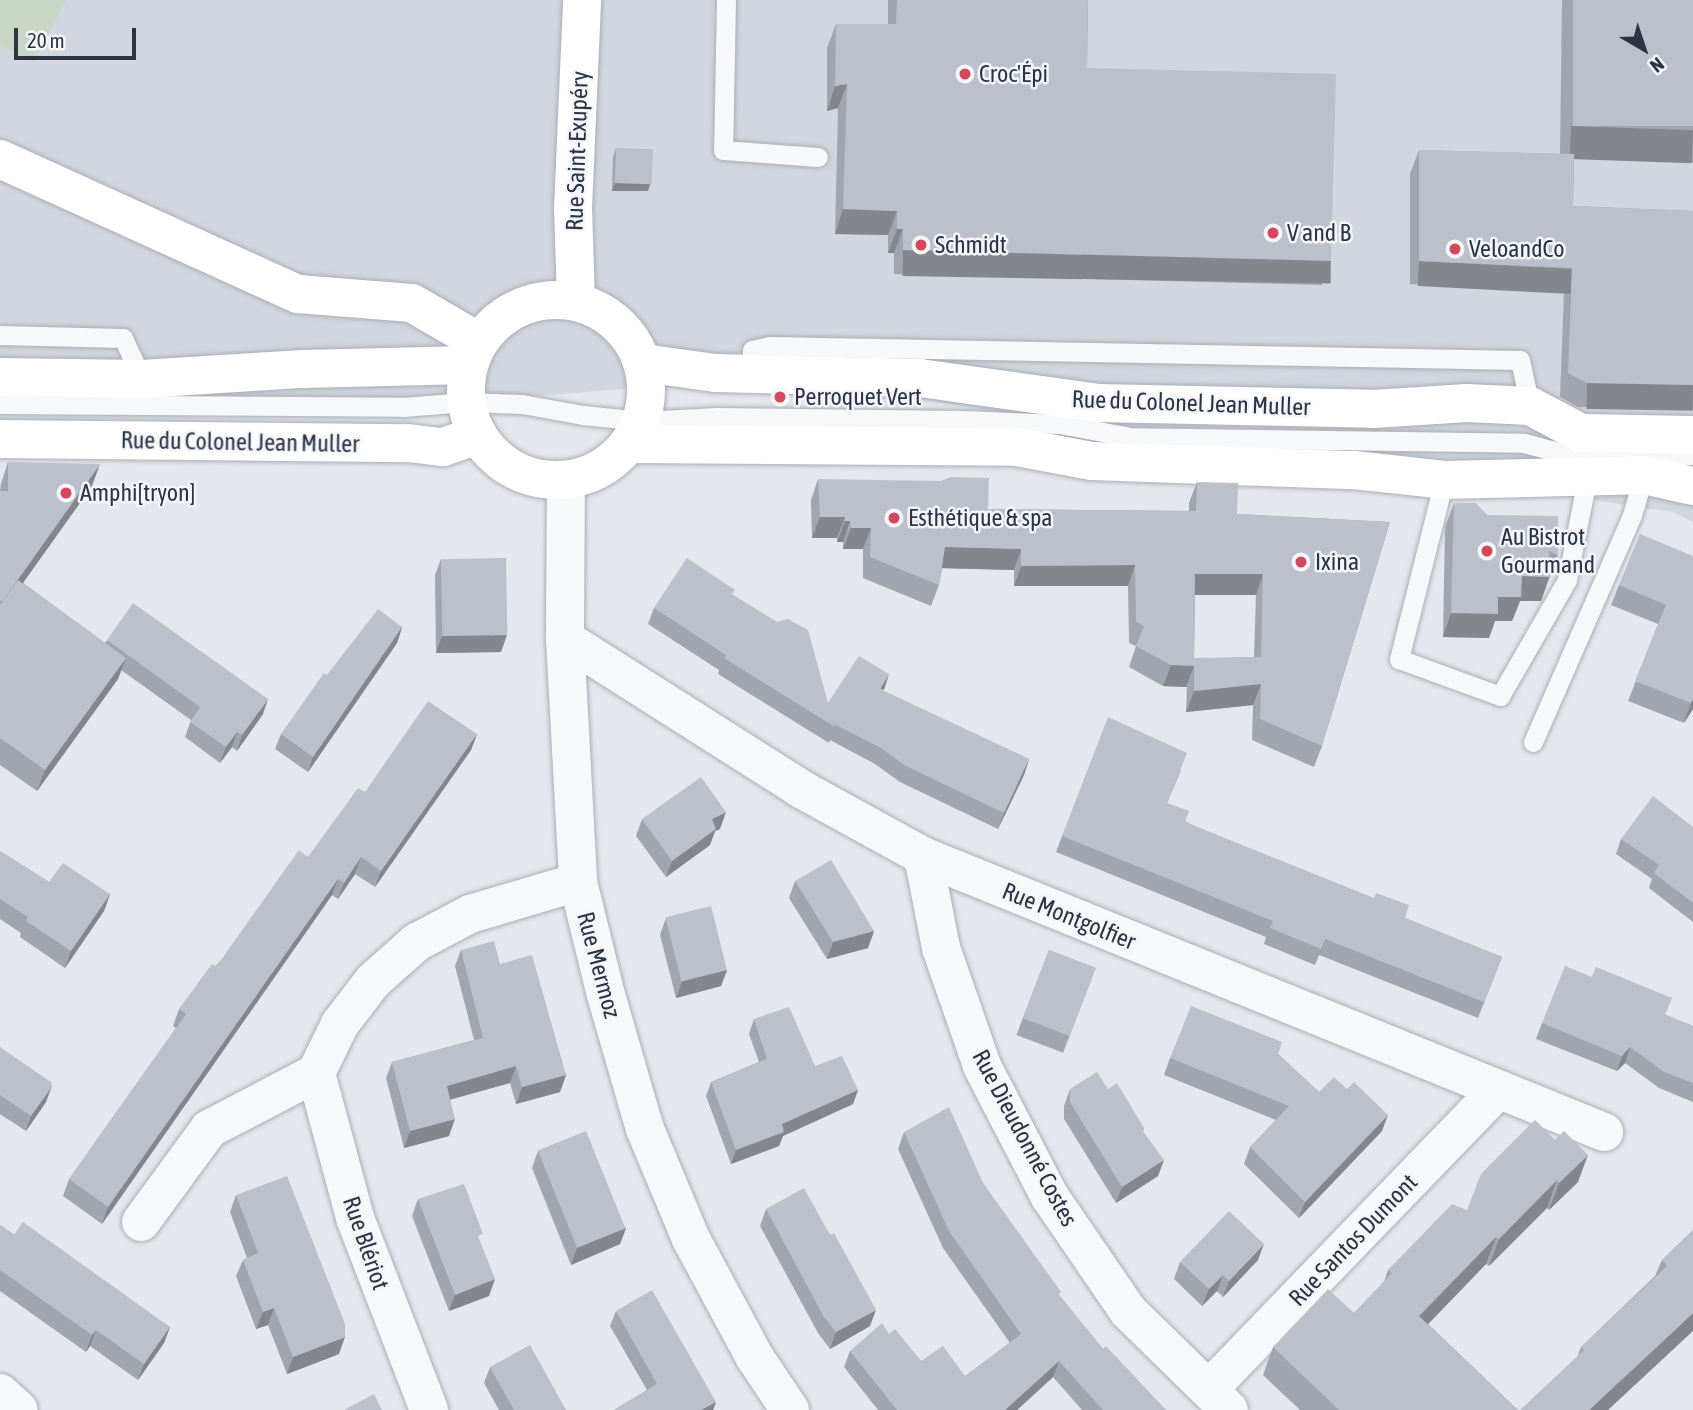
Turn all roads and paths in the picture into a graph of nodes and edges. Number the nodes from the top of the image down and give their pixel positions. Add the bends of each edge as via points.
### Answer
1 (582, 0) edge
2 (726, 0) edge
3 (818, 158) dead end
4 (0, 159) edge
5 (576, 302) junction
6 (0, 335) edge
7 (643, 363) junction
8 (751, 372) junction
9 (0, 377) edge
10 (142, 379) junction
11 (473, 386) junction
12 (0, 404) edge
13 (1530, 406) junction
14 (636, 432) junction
15 (1693, 435) edge
16 (1126, 436) junction
17 (0, 439) edge
18 (1017, 447) junction
19 (1693, 455) edge
20 (1588, 474) junction
21 (1644, 475) junction
22 (566, 480) junction
23 (1444, 480) junction
24 (1693, 486) edge
25 (565, 639) junction
26 (1533, 743) dead end
27 (923, 856) junction
28 (578, 882) junction
29 (316, 1073) junction
30 (1497, 1091) junction
31 (1604, 1132) dead end
32 (141, 1222) dead end
33 (0, 1393) edge
34 (1219, 1400) edge
35 (19, 1410) edge
36 (429, 1410) edge
37 (790, 1410) edge

1 - 5 main road, Rue Saint-Exupéry via 573,209
2 - 3 lane via 723,150
4 - 11 main road via 298,294 412,303
5 - 7 main road via 618,324
5 - 11 main road via 548,300 521,307 498,321
6 - 10 lane via 123,338
7 - 8 main road, Rue du Colonel Jean Muller via 715,373
7 - 14 main road via 647,387
8 - 13 main road, Rue du Colonel Jean Muller via 920,378 1097,403 1373,409 1467,402
8 - 13 lane via 752,350 769,346 1520,360
9 - 10 main road
10 - 11 main road via 303,369
11 - 12 lane via 402,407
11 - 14 lane via 522,404 583,415
11 - 17 main road, Rue du Colonel Jean Muller via 443,447
11 - 22 main road via 494,456 515,471 540,479
13 - 15 main road, Rue du Colonel Jean Muller via 1581,433
14 - 16 lane, Rue du Colonel Jean Muller via 717,417 1059,424
14 - 18 main road, Rue du Colonel Jean Muller
14 - 22 main road via 611,463 587,476
16 - 18 lane, Rue du Colonel Jean Muller
16 - 19 lane, Rue du Colonel Jean Muller via 1524,443 1569,455
18 - 23 main road, Rue du Colonel Jean Muller via 1092,461 1354,470
20 - 21 main road, Rue du Colonel Jean Muller
20 - 23 main road, Rue du Colonel Jean Muller
20 - 23 lane via 1567,580 1500,696 1399,659
21 - 24 main road, Rue du Colonel Jean Muller
21 - 26 lane via 1632,515
22 - 25 street, Rue Mermoz
25 - 27 street, Rue Montgolfier via 801,789
25 - 28 street, Rue Mermoz
27 - 30 street, Rue Montgolfier
27 - 34 street, Rue Dieudonné Costes via 941,948 982,1066 1050,1197 1128,1311
28 - 29 street via 470,914 417,942 373,981 340,1024
28 - 37 street, Rue Mermoz via 646,1129 691,1239 754,1356
29 - 32 street via 209,1129
29 - 36 street, Rue Blériot via 355,1218
30 - 31 street, Rue Montgolfier
30 - 34 street, Rue Santos Dumont
33 - 35 street

